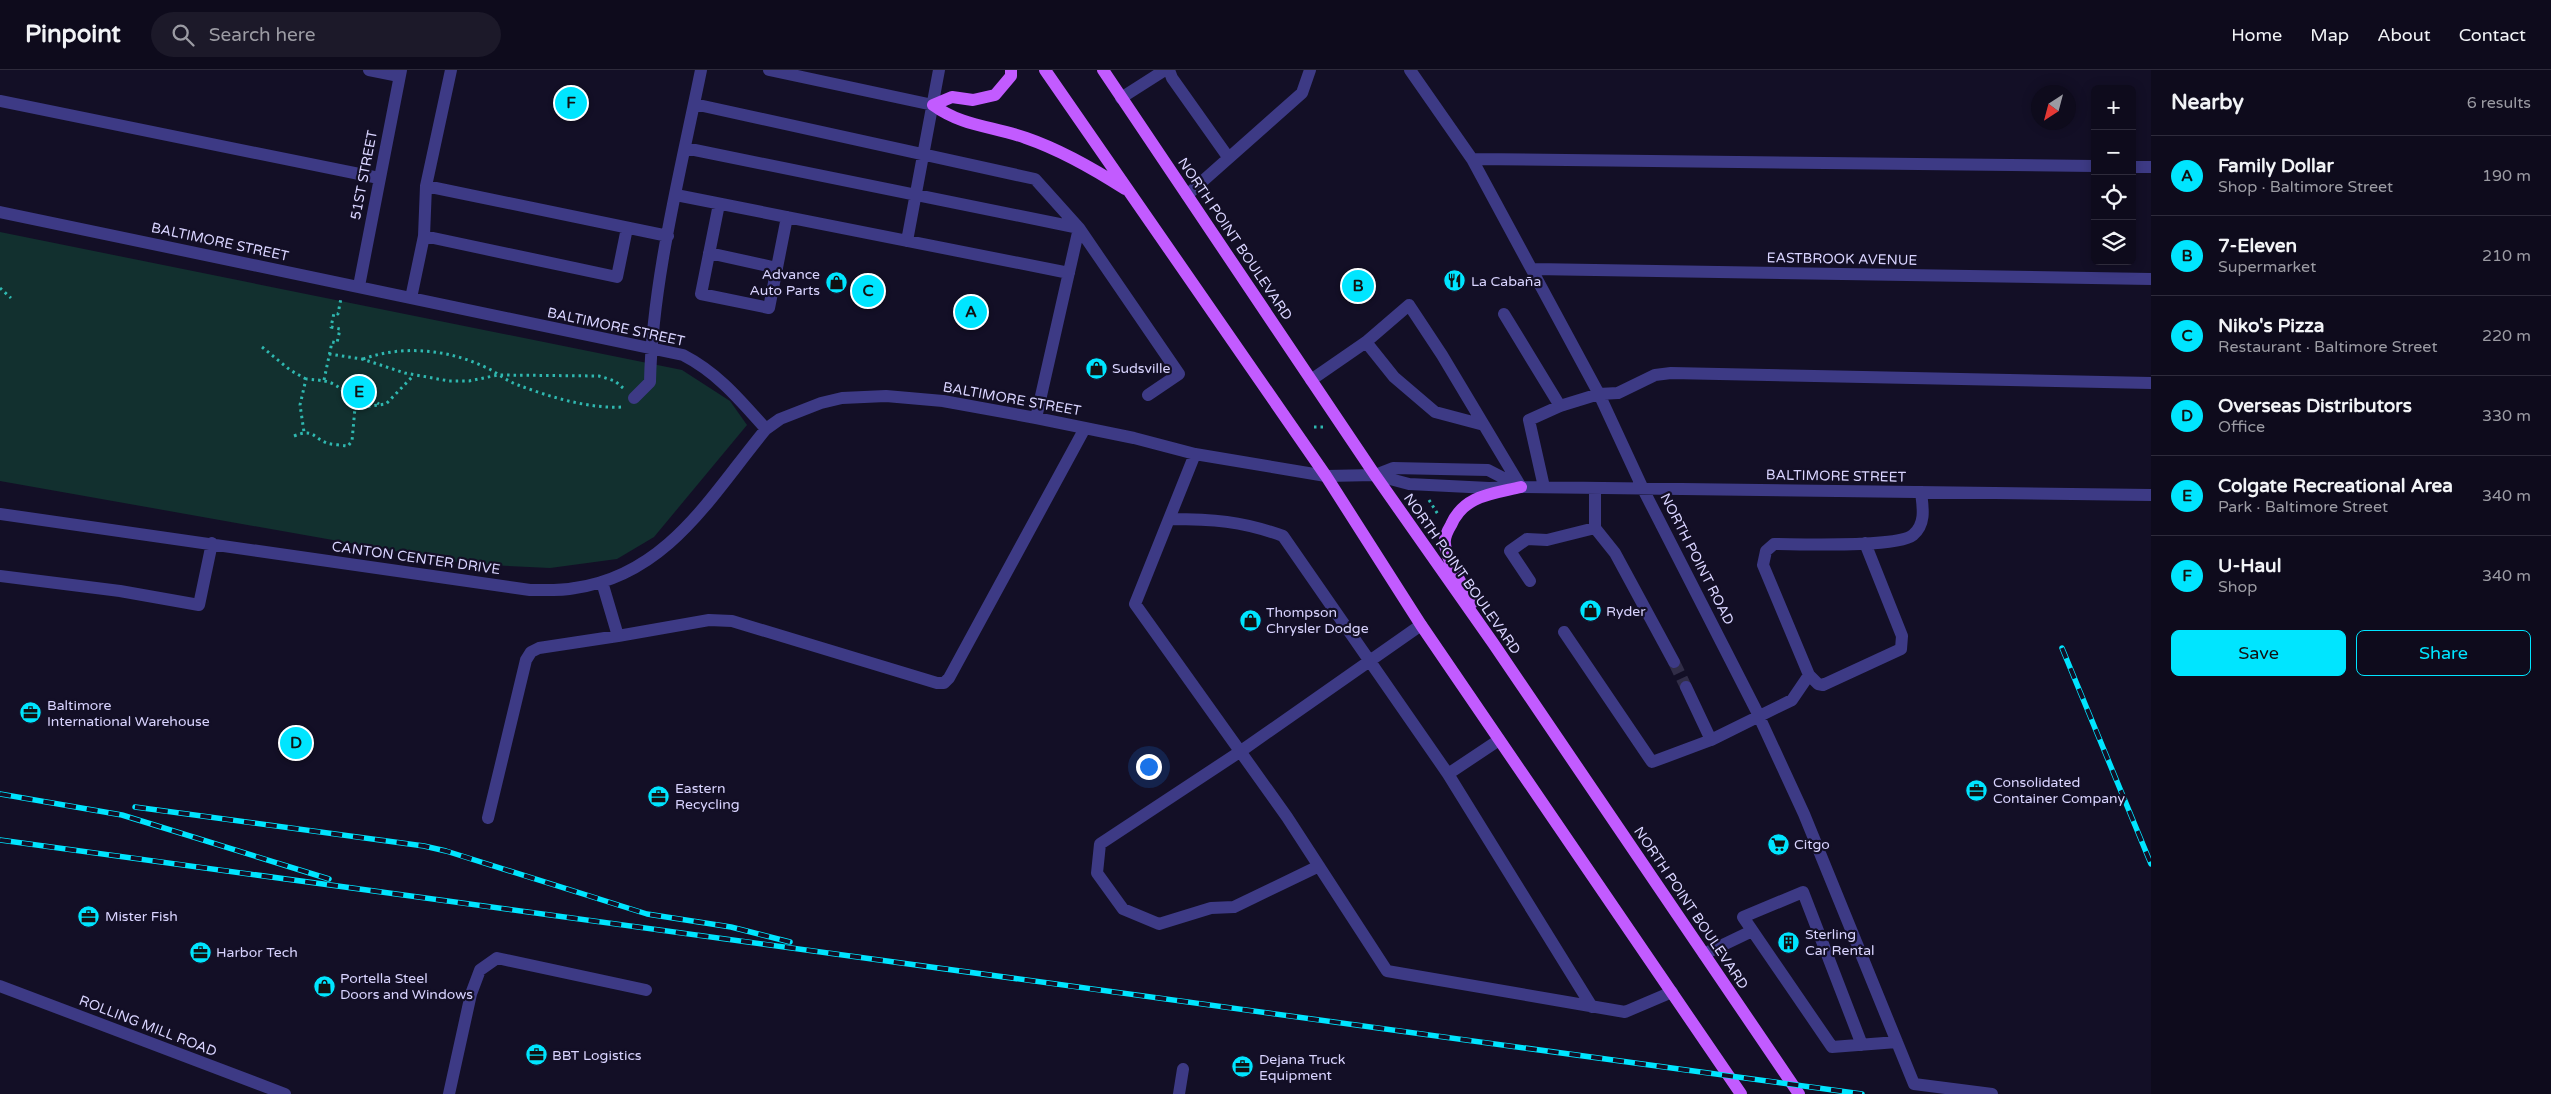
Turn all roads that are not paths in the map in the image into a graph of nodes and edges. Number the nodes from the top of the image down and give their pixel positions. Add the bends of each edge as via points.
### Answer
1 (369, 70) edge
2 (451, 70) edge
3 (700, 70) edge
4 (769, 70) edge
5 (939, 70) edge
6 (1011, 70) edge
7 (1045, 70) edge
8 (1103, 70) edge
9 (1165, 70) edge
10 (1169, 70) edge
11 (1310, 70) edge
12 (1410, 70) edge
13 (400, 73) edge
14 (1121, 98) junction
15 (0, 101) edge
16 (694, 104) junction
17 (933, 105) junction
18 (685, 148) junction
19 (924, 154) junction
20 (1228, 157) junction
21 (1472, 159) junction
22 (2091, 166) edge
23 (2136, 167) edge
24 (2151, 167) edge
25 (379, 178) junction
26 (426, 186) junction
27 (1129, 192) junction
28 (676, 195) junction
29 (916, 195) junction
30 (1187, 195) junction
31 (719, 204) junction
32 (0, 212) edge
33 (786, 217) junction
34 (627, 228) junction
35 (1079, 228) junction
36 (424, 236) junction
37 (668, 236) junction
38 (907, 241) junction
39 (709, 253) junction
40 (776, 268) junction
41 (1533, 269) junction
42 (1069, 273) junction
43 (2151, 279) edge
44 (359, 286) junction
45 (411, 298) junction
46 (1504, 314) dead end
47 (1366, 342) junction
48 (651, 347) junction
49 (1311, 380) junction
50 (2151, 383) edge
51 (1600, 394) junction
52 (1148, 395) dead end
53 (634, 398) road end
54 (1560, 406) junction
55 (1036, 418) junction
56 (1484, 425) junction
57 (766, 428) junction
58 (1085, 428) junction
59 (1195, 454) junction
60 (1375, 475) junction
61 (1326, 476) junction
62 (1521, 486) junction
63 (1544, 487) junction
64 (1595, 488) junction
65 (1644, 489) junction
66 (1922, 492) junction
67 (2151, 495) edge
68 (0, 514) edge
69 (1169, 519) junction
70 (1595, 528) junction
71 (212, 543) junction
72 (1865, 543) junction
73 (0, 576) edge
74 (1530, 581) dead end
75 (602, 582) junction
76 (1422, 625) junction
77 (1564, 632) dead end
78 (618, 636) junction
79 (1493, 643) junction
80 (1370, 660) junction
81 (1674, 662) tunnel mouth
82 (1809, 675) junction
83 (1686, 687) tunnel mouth
84 (1758, 715) junction
85 (1499, 740) junction
86 (1711, 740) junction
87 (1241, 751) junction
88 (1448, 774) junction
89 (488, 818) dead end
90 (1319, 866) junction
91 (1752, 930) junction
92 (1704, 954) junction
93 (0, 986) edge
94 (646, 990) dead end
95 (1672, 992) junction
96 (1592, 1007) junction
97 (1897, 1042) junction
98 (1862, 1045) junction
99 (1182, 1069) dead end
100 (285, 1094) edge
101 (448, 1094) edge
102 (1179, 1094) edge
103 (1741, 1094) edge
104 (1799, 1094) edge
105 (1992, 1094) edge

1 - 13 street
2 - 26 street
3 - 16 street
4 - 17 street
5 - 17 street
6 - 17 main road via 1011,76 995,95 973,100 952,96
7 - 27 main road
8 - 14 main road, NORTH POINT BOULEVARD
9 - 14 street
10 - 20 street
11 - 20 street via 1302,94
12 - 21 street, NORTH POINT ROAD
13 - 25 street, 51ST STREET
14 - 30 main road, NORTH POINT BOULEVARD
15 - 25 street
16 - 18 street
16 - 19 street
17 - 19 street
17 - 27 main road via 950,118 1026,138 1088,165
18 - 28 street
18 - 29 street
19 - 29 street
19 - 35 street via 1035,178
20 - 30 street
21 - 22 street
21 - 41 street, NORTH POINT ROAD
23 - 24 street
25 - 44 street, 51ST STREET
26 - 34 street
26 - 36 street
27 - 61 main road
28 - 31 street
28 - 37 street
29 - 35 street
29 - 38 street
30 - 49 main road, NORTH POINT BOULEVARD
31 - 33 street
31 - 39 street
32 - 44 street, BALTIMORE STREET
33 - 38 street
33 - 40 street
34 - 36 street via 618,277
34 - 37 street
35 - 42 street
35 - 52 street via 1179,374
36 - 45 street
37 - 48 street
38 - 42 street
39 - 40 street
39 - 40 street via 701,294 769,308
41 - 43 street, EASTBROOK AVENUE
41 - 51 street, NORTH POINT ROAD
42 - 55 street
44 - 45 street, BALTIMORE STREET
45 - 48 street, BALTIMORE STREET
46 - 54 street
47 - 49 street
47 - 56 street via 1394,377 1435,412
47 - 56 street via 1409,305
48 - 53 street via 650,382
48 - 57 street, BALTIMORE STREET via 683,355 703,366 721,379
49 - 60 main road, NORTH POINT BOULEVARD
50 - 51 street via 1671,373 1655,375 1618,393
51 - 54 street
51 - 65 street, NORTH POINT ROAD
54 - 63 street via 1529,420
55 - 57 street, BALTIMORE STREET via 943,400 861,396 798,411
55 - 58 street, BALTIMORE STREET
56 - 62 street
57 - 75 street, CANTON CENTER DRIVE via 682,533 644,562
58 - 59 street, BALTIMORE STREET
58 - 78 street via 944,682 937,683 732,621 709,620
59 - 61 street, BALTIMORE STREET
59 - 69 street
60 - 61 street, BALTIMORE STREET
60 - 62 street, BALTIMORE STREET via 1409,484 1489,488
60 - 62 street, BALTIMORE STREET via 1393,468 1488,470
60 - 79 main road, NORTH POINT BOULEVARD
61 - 76 main road
62 - 63 street, BALTIMORE STREET
62 - 79 main road via 1465,504 1455,515 1444,542
63 - 64 street, BALTIMORE STREET
64 - 65 street, BALTIMORE STREET
64 - 70 street
65 - 66 street, BALTIMORE STREET
65 - 84 street, NORTH POINT ROAD
66 - 67 street, BALTIMORE STREET
66 - 72 street via 1924,520 1912,536 1893,542
68 - 71 street, CANTON CENTER DRIVE
69 - 80 street via 1206,519 1252,525 1283,536
69 - 87 street via 1136,604
70 - 74 street via 1547,540 1528,538 1510,551
70 - 81 street via 1615,552
71 - 73 street via 199,605
71 - 75 street, CANTON CENTER DRIVE via 530,590 576,588
72 - 82 street via 1902,636 1901,648 1823,684 1818,684
72 - 82 street via 1774,544 1766,551 1763,565
75 - 78 street
76 - 80 street
76 - 85 main road
77 - 86 street via 1652,762
78 - 89 street via 538,648 531,652 526,660
79 - 92 main road, NORTH POINT BOULEVARD
80 - 87 street
80 - 88 street
82 - 84 street via 1792,700
83 - 86 street
84 - 86 street
84 - 97 street, NORTH POINT ROAD via 1804,814
85 - 88 street
85 - 95 main road
87 - 90 street
87 - 90 street via 1100,844 1097,873 1123,909 1159,924 1212,908 1234,907
88 - 96 street
90 - 96 street via 1387,971
91 - 92 street
91 - 98 street via 1832,1047
91 - 98 street via 1743,917 1803,892
92 - 104 main road, NORTH POINT BOULEVARD
93 - 100 street, ROLLING MILL ROAD
94 - 101 street via 498,958 480,970 471,994
95 - 96 street via 1625,1012
95 - 103 main road
97 - 98 street
97 - 105 street, NORTH POINT ROAD via 1914,1084
99 - 102 street

